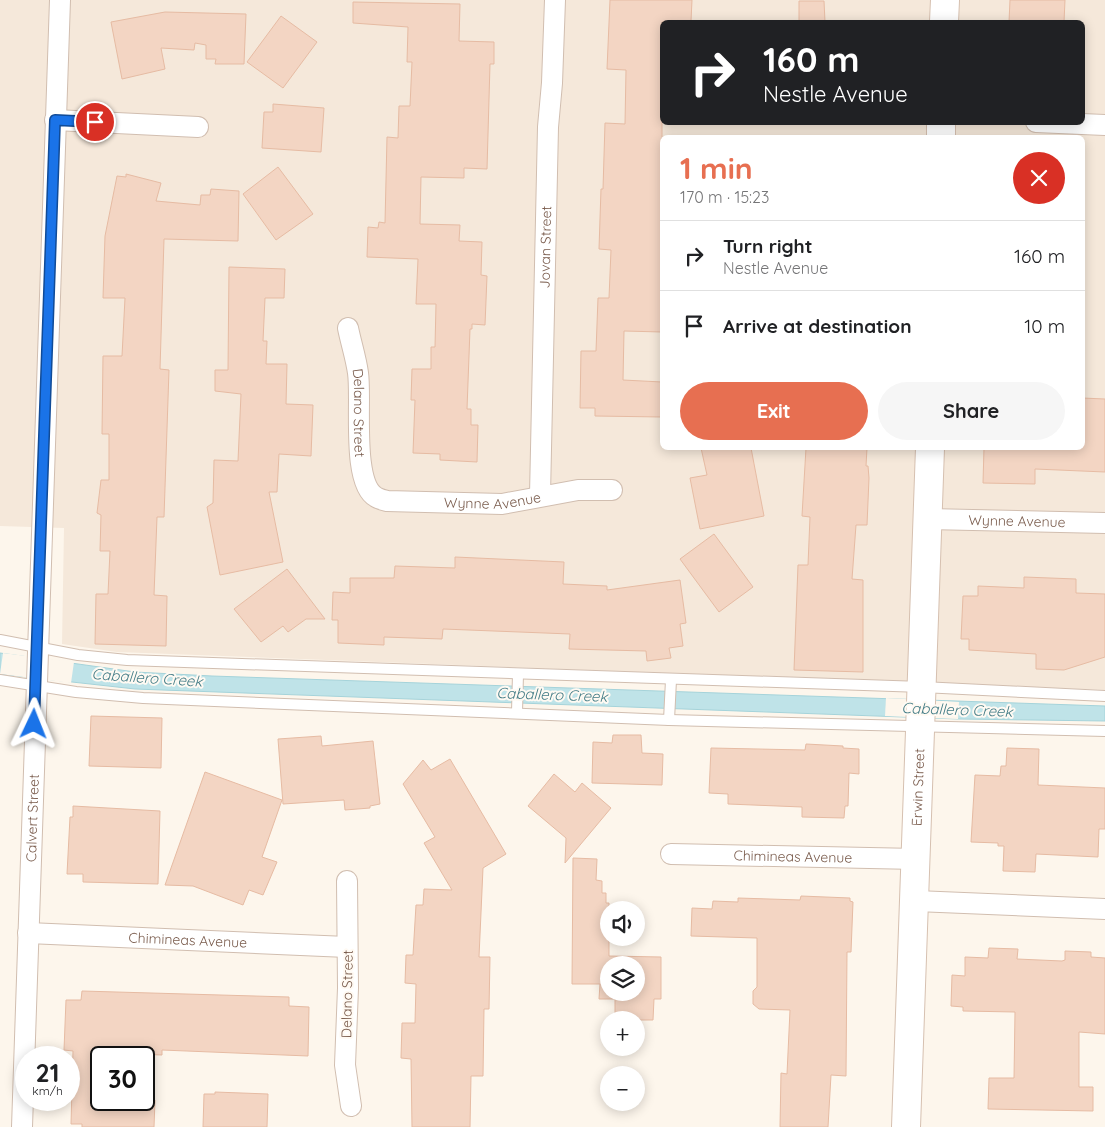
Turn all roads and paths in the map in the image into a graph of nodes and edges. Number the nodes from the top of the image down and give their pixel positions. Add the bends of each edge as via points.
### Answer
1 (60, 0) edge
2 (555, 0) edge
3 (945, 0) edge
4 (944, 20) edge
5 (55, 120) junction
6 (1085, 124) edge
7 (1105, 125) edge
8 (198, 127) dead end
9 (348, 328) dead end
10 (930, 450) edge
11 (612, 490) dead end
12 (540, 495) junction
13 (374, 497) joint
14 (928, 518) junction
15 (1105, 523) edge
16 (0, 640) edge
17 (37, 652) junction
18 (518, 674) junction
19 (0, 680) edge
20 (36, 683) junction
21 (671, 684) junction
22 (1105, 696) edge
23 (921, 707) junction
24 (516, 712) junction
25 (669, 716) junction
26 (1105, 731) edge
27 (671, 854) dead end
28 (917, 859) junction
29 (346, 881) dead end
30 (916, 901) junction
31 (1105, 909) edge
32 (28, 933) junction
33 (347, 946) junction
34 (351, 1106) dead end
35 (22, 1127) edge
36 (906, 1127) edge

1 - 5 street, Calvert Street
2 - 12 street, Jovan Street via 548,127
3 - 4 street
5 - 8 street
5 - 17 street, Calvert Street
6 - 7 street
9 - 13 street, Delano Street via 359,374 362,473
10 - 14 street, Erwin Street
11 - 12 street, Wynne Avenue
12 - 13 street, Wynne Avenue via 502,504 387,501
14 - 15 street, Wynne Avenue
14 - 23 street, Erwin Street
16 - 17 lane
17 - 18 lane via 127,660
17 - 20 street, Calvert Street
18 - 21 lane
18 - 24 lane
19 - 20 lane
20 - 24 lane via 143,698
20 - 32 street, Calvert Street
21 - 23 lane
21 - 25 lane
22 - 23 lane
23 - 25 lane
23 - 26 lane
23 - 28 street, Erwin Street
24 - 25 lane
27 - 28 street, Chimineas Avenue
28 - 30 street, Erwin Street
29 - 33 street, Delano Street
30 - 31 street
30 - 36 street, Erwin Street
32 - 33 street, Chimineas Avenue
32 - 35 street, Calvert Street
33 - 34 street, Delano Street via 345,1065

